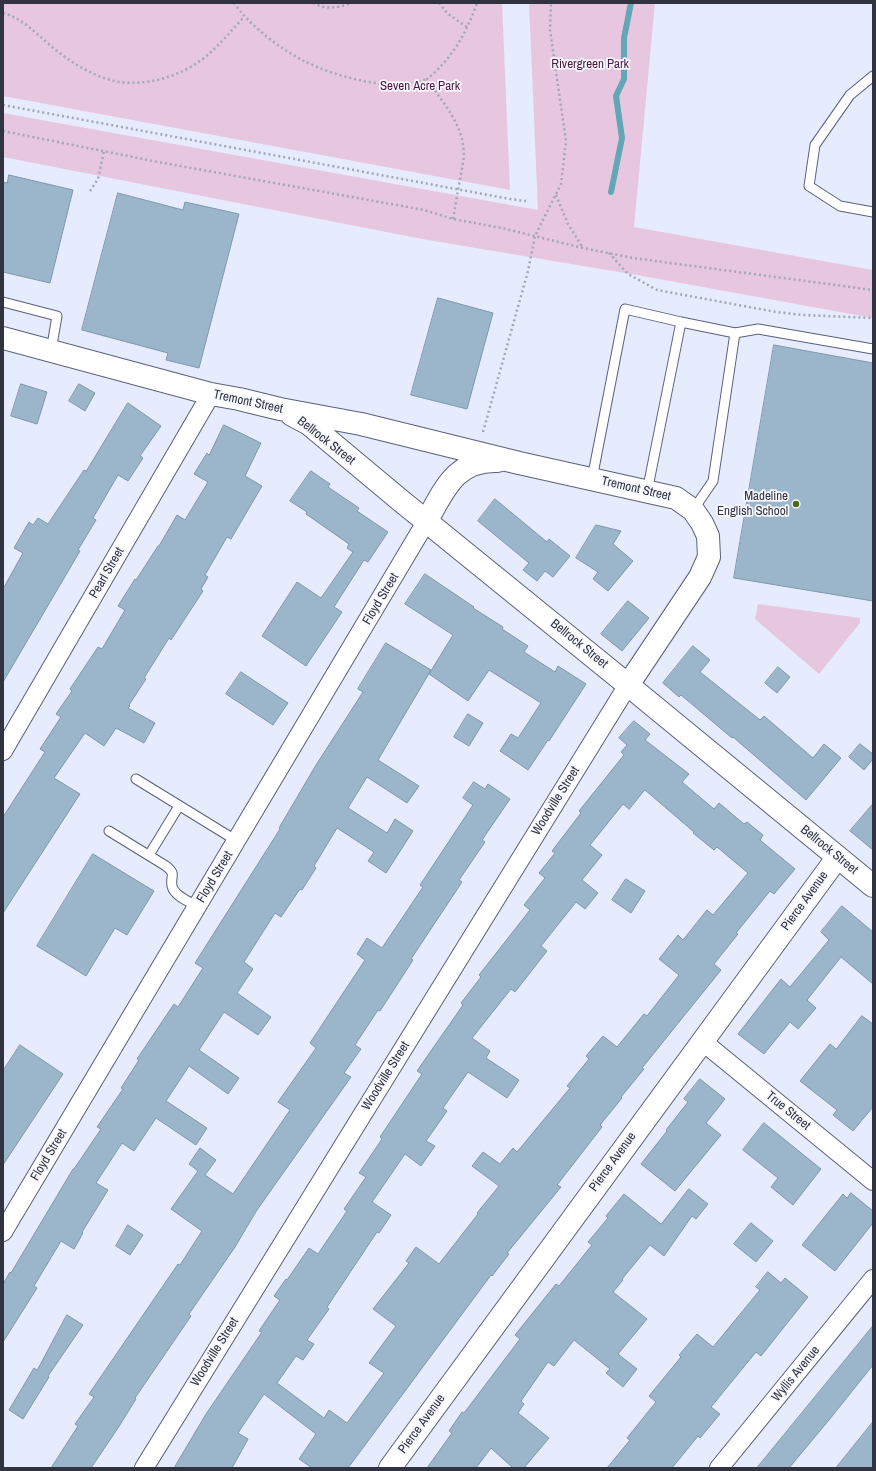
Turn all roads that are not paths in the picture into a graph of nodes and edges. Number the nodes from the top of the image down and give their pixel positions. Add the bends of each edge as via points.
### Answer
1 (873, 76) edge
2 (873, 212) edge
3 (3, 302) edge
4 (680, 322) junction
5 (735, 333) junction
6 (3, 338) edge
7 (873, 349) edge
8 (51, 351) junction
9 (211, 394) junction
10 (280, 409) junction
11 (519, 463) junction
12 (592, 479) junction
13 (647, 492) junction
14 (693, 510) junction
15 (426, 522) junction
16 (628, 685) junction
17 (3, 751) edge
18 (136, 779) dead end
19 (179, 806) junction
20 (109, 831) dead end
21 (237, 841) junction
22 (149, 855) junction
23 (837, 858) junction
24 (873, 886) edge
25 (197, 906) junction
26 (702, 1041) junction
27 (873, 1181) edge
28 (3, 1232) edge
29 (873, 1279) edge
30 (144, 1468) edge
31 (390, 1468) edge
32 (719, 1468) edge

1 - 2 lane via 850,95 815,145 809,186 840,206
3 - 8 lane via 57,316
4 - 5 lane
4 - 12 lane via 625,309
4 - 13 lane
5 - 7 lane via 758,329
5 - 14 lane via 712,481
6 - 8 street, Tremont Street
8 - 9 street, Tremont Street
9 - 10 street, Tremont Street
9 - 17 street, Pearl Street
10 - 11 street, Tremont Street via 361,424
10 - 15 street, Bellrock Street via 310,424
11 - 12 street, Tremont Street
11 - 15 street, Tremont Street via 484,462 459,471
12 - 13 street, Tremont Street
13 - 14 street, Tremont Street via 676,498
14 - 16 street, Tremont Street via 708,536 709,557 700,576
15 - 16 street, Bellrock Street
15 - 21 street, Floyd Street
16 - 23 street, Bellrock Street
16 - 30 street, Woodville Street
18 - 19 lane
19 - 21 lane
19 - 22 lane
20 - 22 lane
21 - 25 street, Floyd Street
22 - 25 lane via 172,871 172,886 175,892
23 - 24 street, Bellrock Street
23 - 26 street, Pierce Avenue
25 - 28 street, Floyd Street
26 - 27 street, True Street
26 - 31 street, Pierce Avenue
29 - 32 street, Wyllis Avenue

